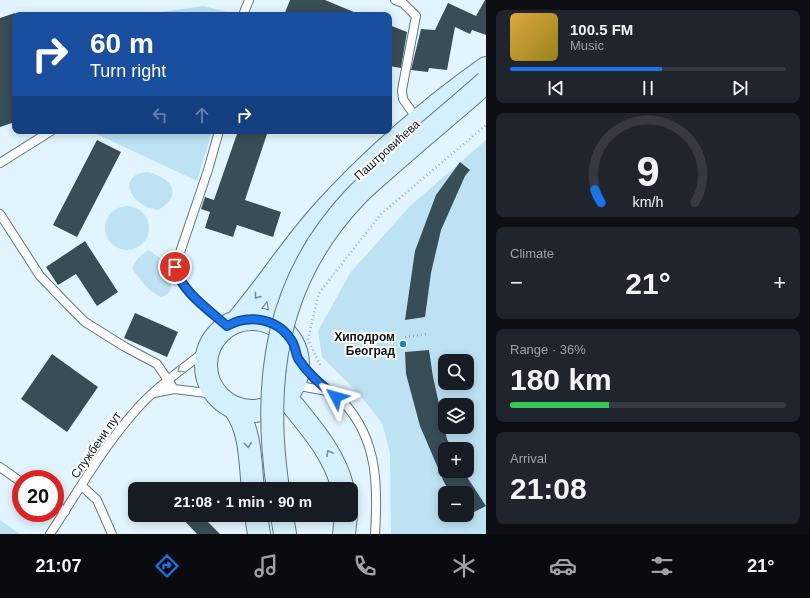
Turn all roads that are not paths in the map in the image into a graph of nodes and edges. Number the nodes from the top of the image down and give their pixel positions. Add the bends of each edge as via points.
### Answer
1 (249, 0) edge
2 (395, 0) edge
3 (244, 12) edge
4 (486, 68) edge
5 (486, 82) edge
6 (419, 121) junction
7 (46, 134) edge
8 (218, 134) edge
9 (0, 163) edge
10 (0, 214) edge
11 (297, 243) junction
12 (232, 324) junction
13 (284, 331) junction
14 (208, 349) junction
15 (298, 359) junction
16 (168, 380) junction
17 (174, 390) junction
18 (290, 391) junction
19 (330, 392) junction
20 (153, 393) junction
21 (215, 394) junction
22 (235, 409) junction
23 (0, 467) edge
24 (12, 476) edge
25 (252, 482) edge
26 (277, 482) edge
27 (341, 482) edge
28 (82, 486) junction
29 (65, 512) joint
30 (283, 522) edge
31 (50, 534) edge
32 (112, 534) edge
33 (285, 534) edge
34 (375, 534) edge

1 - 3 lane
2 - 6 lane via 403,3 416,16 402,90 403,99
4 - 6 street, Паштровићева
5 - 26 street, bridge via 355,197 328,229 306,265 284,319 276,350 272,431
6 - 11 street, Паштровићева via 351,183
7 - 9 lane
8 - 12 lane via 175,267 177,277 186,288
10 - 16 lane via 40,276 85,322 157,364
11 -> 12 street, Паштровићева
11 - 13 street, Паштровићева via 280,280 277,293
12 - 13 street via 245,319 262,320
12 - 14 street via 214,338
13 - 15 street via 293,344
14 -> 16 lane, Службени пут
14 - 21 street via 206,372
15 - 18 street via 297,377
15 - 19 lane
16 - 17 lane
16 - 20 lane, Службени пут
17 - 20 lane
17 - 21 lane
18 - 19 lane
18 - 22 street via 275,405 260,411
27 -> 18 street via 324,444
19 - 34 lane via 343,402 358,422 371,451 376,475
20 - 28 lane, Службени пут via 135,411
21 - 22 street
22 -> 25 street via 242,418 246,431
23 - 24 lane
28 - 29 lane, Службени пут
28 - 32 lane via 97,500
29 - 31 lane, Службени пут
30 - 33 street

